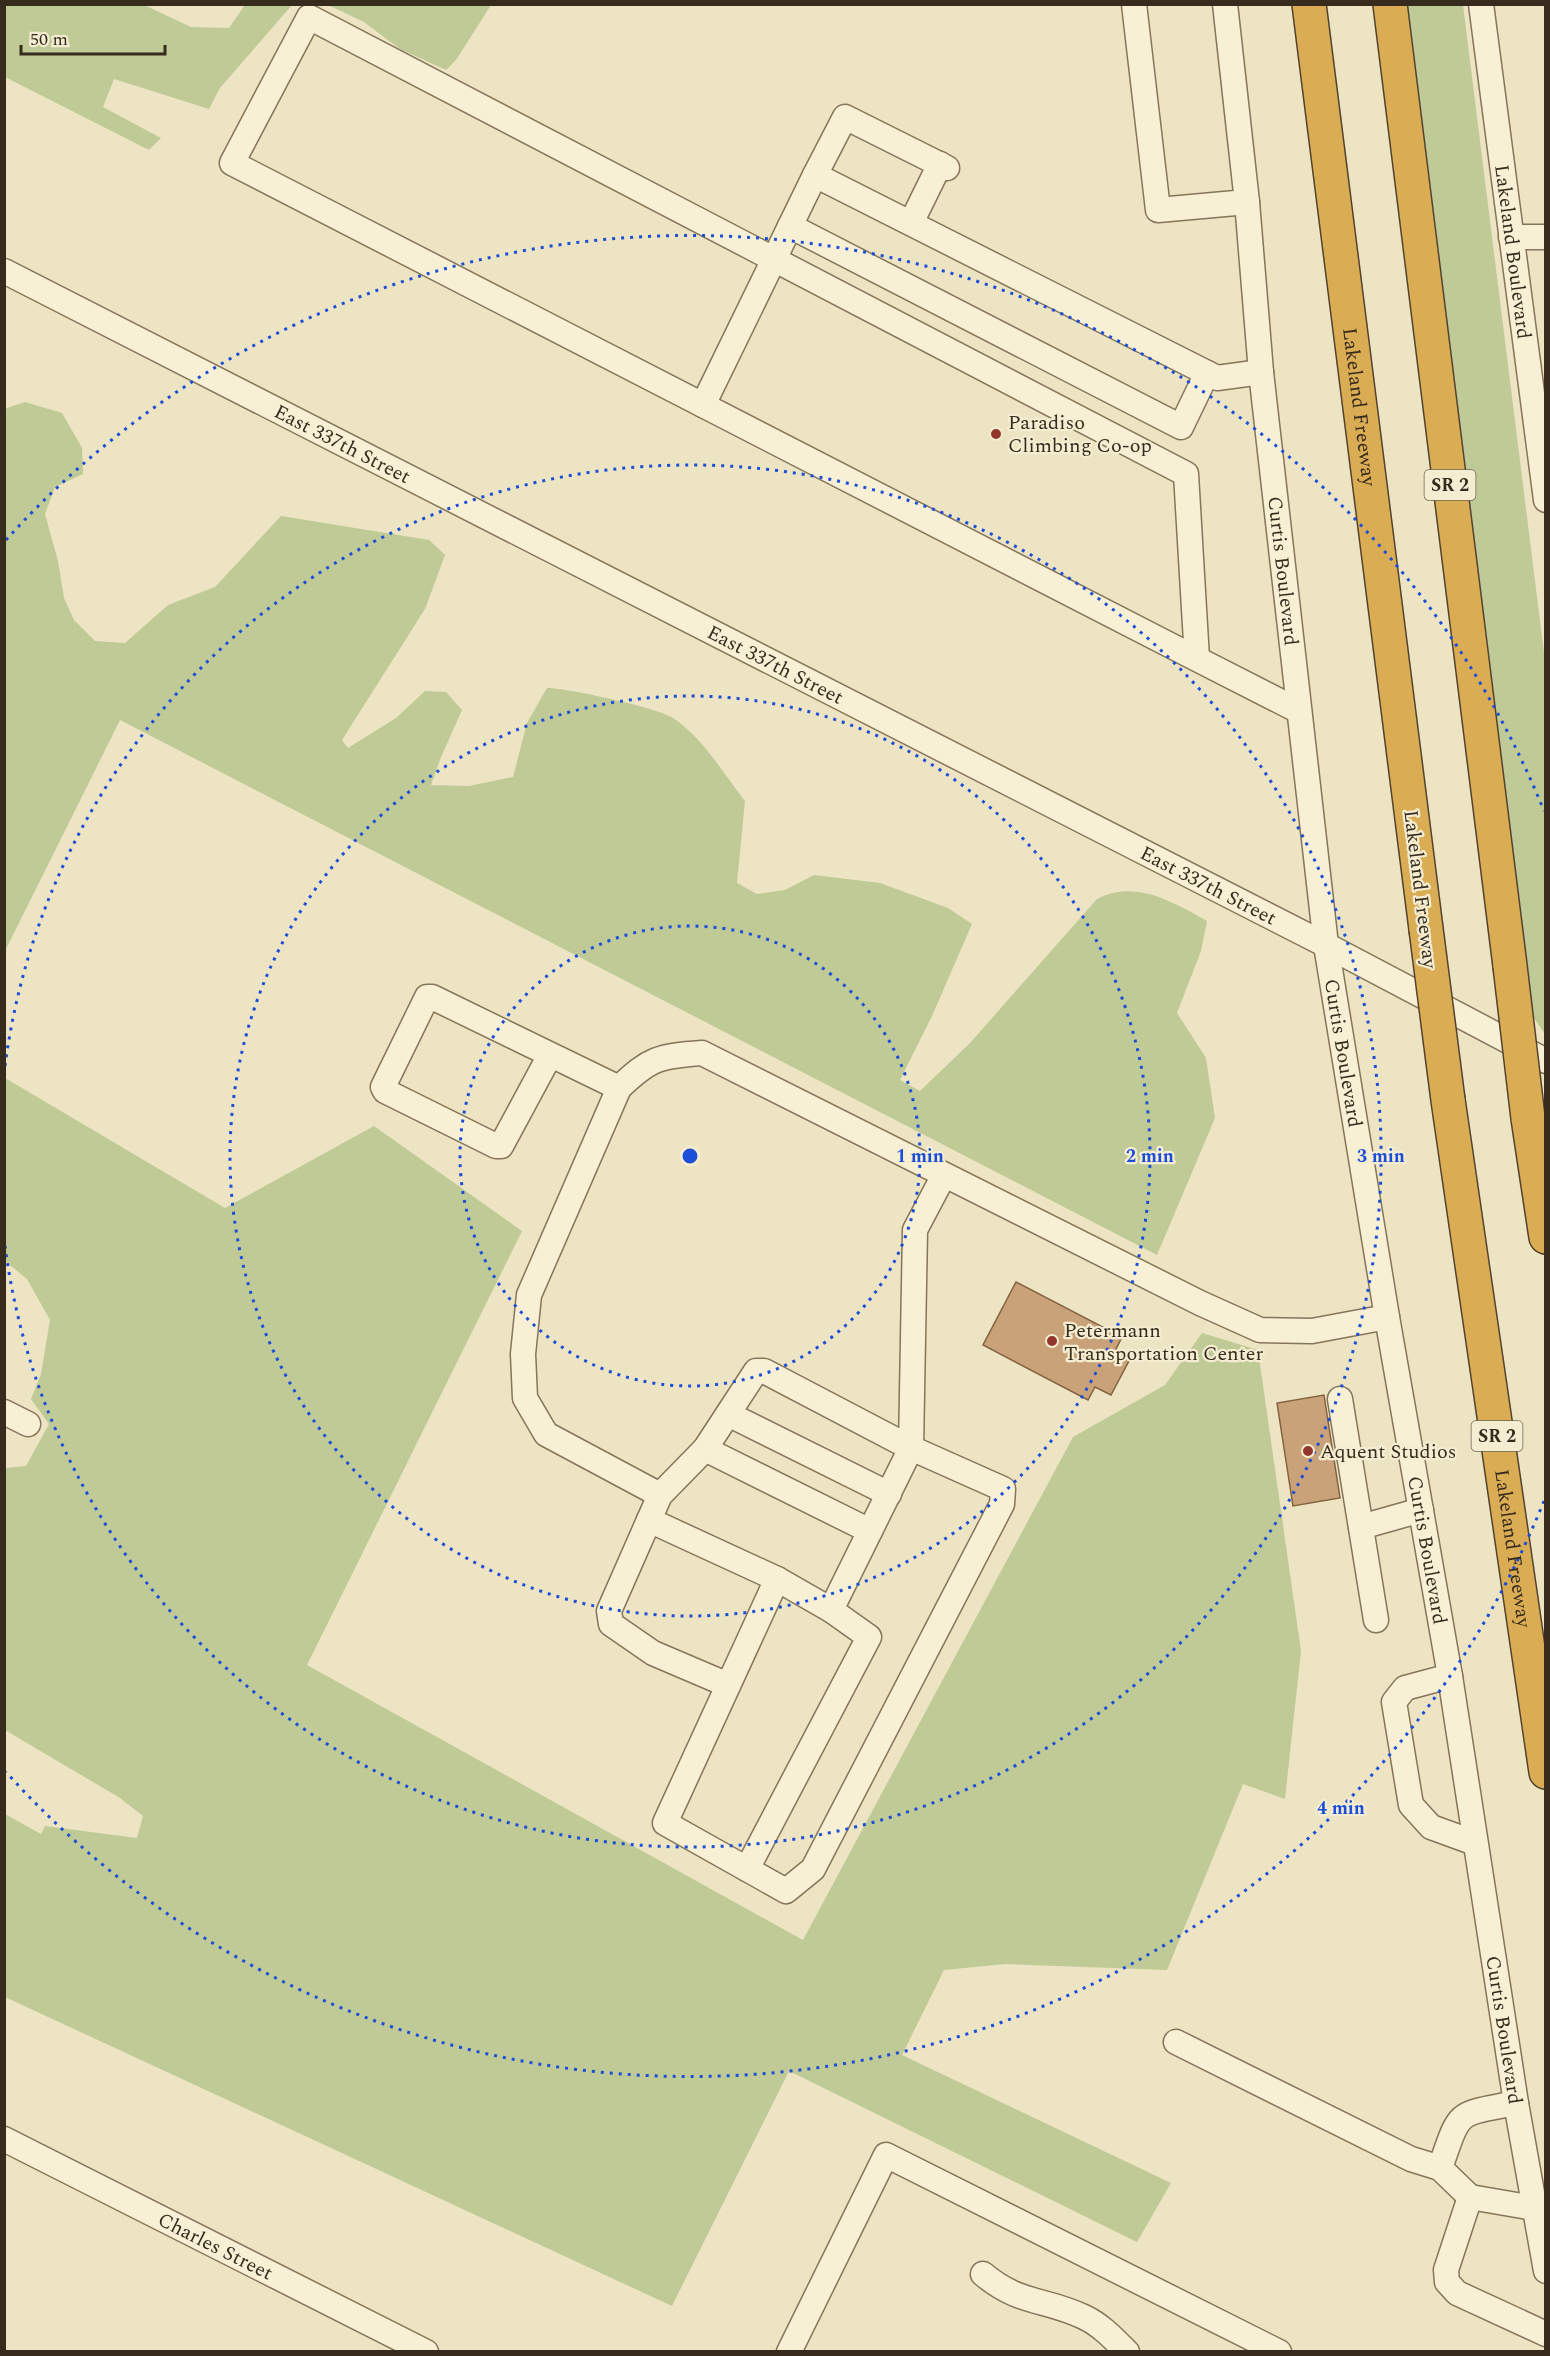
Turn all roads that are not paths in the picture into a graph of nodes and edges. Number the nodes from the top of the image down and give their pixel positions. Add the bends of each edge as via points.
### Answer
1 (1134, 4) edge
2 (1226, 4) edge
3 (1309, 4) edge
4 (1390, 4) edge
5 (1481, 4) edge
6 (815, 175) junction
7 (1248, 202) junction
8 (911, 223) junction
9 (790, 226) junction
10 (1511, 237) junction
11 (1545, 237) edge
12 (773, 260) junction
13 (4, 271) edge
14 (1261, 372) junction
15 (1207, 373) junction
16 (703, 405) junction
17 (1544, 485) edge
18 (1197, 658) junction
19 (1299, 711) junction
20 (1326, 945) junction
21 (550, 1055) junction
22 (1545, 1060) edge
23 (619, 1088) junction
24 (944, 1175) junction
25 (1545, 1237) edge
26 (1387, 1317) junction
27 (1340, 1399) dead end
28 (4, 1412) edge
29 (728, 1414) junction
30 (28, 1424) dead end
31 (911, 1448) junction
32 (705, 1449) junction
33 (889, 1494) junction
34 (660, 1495) junction
35 (1421, 1510) junction
36 (649, 1520) junction
37 (1361, 1527) junction
38 (870, 1531) junction
39 (777, 1579) junction
40 (831, 1610) junction
41 (1376, 1620) dead end
42 (1450, 1676) junction
43 (728, 1685) junction
44 (1545, 1772) edge
45 (1475, 1843) junction
46 (747, 1869) junction
47 (1176, 2042) dead end
48 (1516, 2103) junction
49 (4, 2139) edge
50 (1440, 2168) junction
51 (1470, 2197) junction
52 (1534, 2208) junction
53 (1545, 2271) edge
54 (983, 2274) dead end
55 (1545, 2334) edge
56 (426, 2352) edge
57 (789, 2352) edge
58 (1127, 2352) edge
59 (1279, 2352) edge

1 - 7 street via 1158,210
2 - 7 street, Curtis Boulevard
3 - 44 highway, Lakeland Freeway / SR 2, bridge via 1448,1100
4 - 25 highway, SR 2, bridge
5 - 10 street, Lakeland Boulevard
6 - 8 street
6 - 8 street via 845,117 944,166
6 - 9 street
7 - 14 street, Curtis Boulevard
8 - 15 street
9 - 12 street
9 - 15 street via 1181,426
10 - 11 street
10 - 17 street, Lakeland Boulevard
12 - 16 street
12 - 16 street via 309,17 232,163
12 - 18 street via 1186,474
13 - 20 street, East 337th Street
14 - 15 street via 1217,378
14 - 19 street, Curtis Boulevard
16 - 18 street
18 - 19 street
19 - 20 street, Curtis Boulevard
20 - 22 street, East 337th Street
20 - 26 street, Curtis Boulevard
21 - 21 street via 427,997 382,1087 501,1146
21 - 23 street
23 - 24 street via 642,1065 667,1055 702,1053
23 - 34 street via 529,1295 522,1353 525,1398 546,1434
24 - 26 street via 1260,1330 1312,1330
24 - 31 street via 915,1230
26 - 35 street, Curtis Boulevard
27 - 37 street
28 - 30 street
29 - 31 street via 756,1371 764,1371
29 - 32 street
29 - 33 street
31 - 33 street
31 - 46 street via 1004,1489 1002,1504 813,1869 786,1891
32 - 34 street
32 - 38 street
33 - 38 street
34 - 36 street
35 - 37 street
35 - 42 street, Curtis Boulevard
36 - 39 street
36 - 43 street via 609,1611 611,1624 653,1653
37 - 41 street
38 - 40 street
39 - 40 street
39 - 43 street
40 - 46 street via 869,1637
42 - 45 street, Curtis Boulevard
42 - 45 street via 1405,1688 1394,1702 1396,1727 1411,1804 1431,1827
43 - 46 street via 665,1823
45 - 48 street, Curtis Boulevard
47 - 50 street via 1411,2159
48 - 50 street via 1467,2112 1456,2123
48 - 52 street, Curtis Boulevard
49 - 56 street, Charles Street
50 - 51 street
51 - 52 street
51 - 55 street via 1446,2270 1447,2282 1457,2294
52 - 53 street, Curtis Boulevard
54 - 58 street via 1000,2289 1022,2299 1084,2317 1106,2331
57 - 59 street via 886,2155

